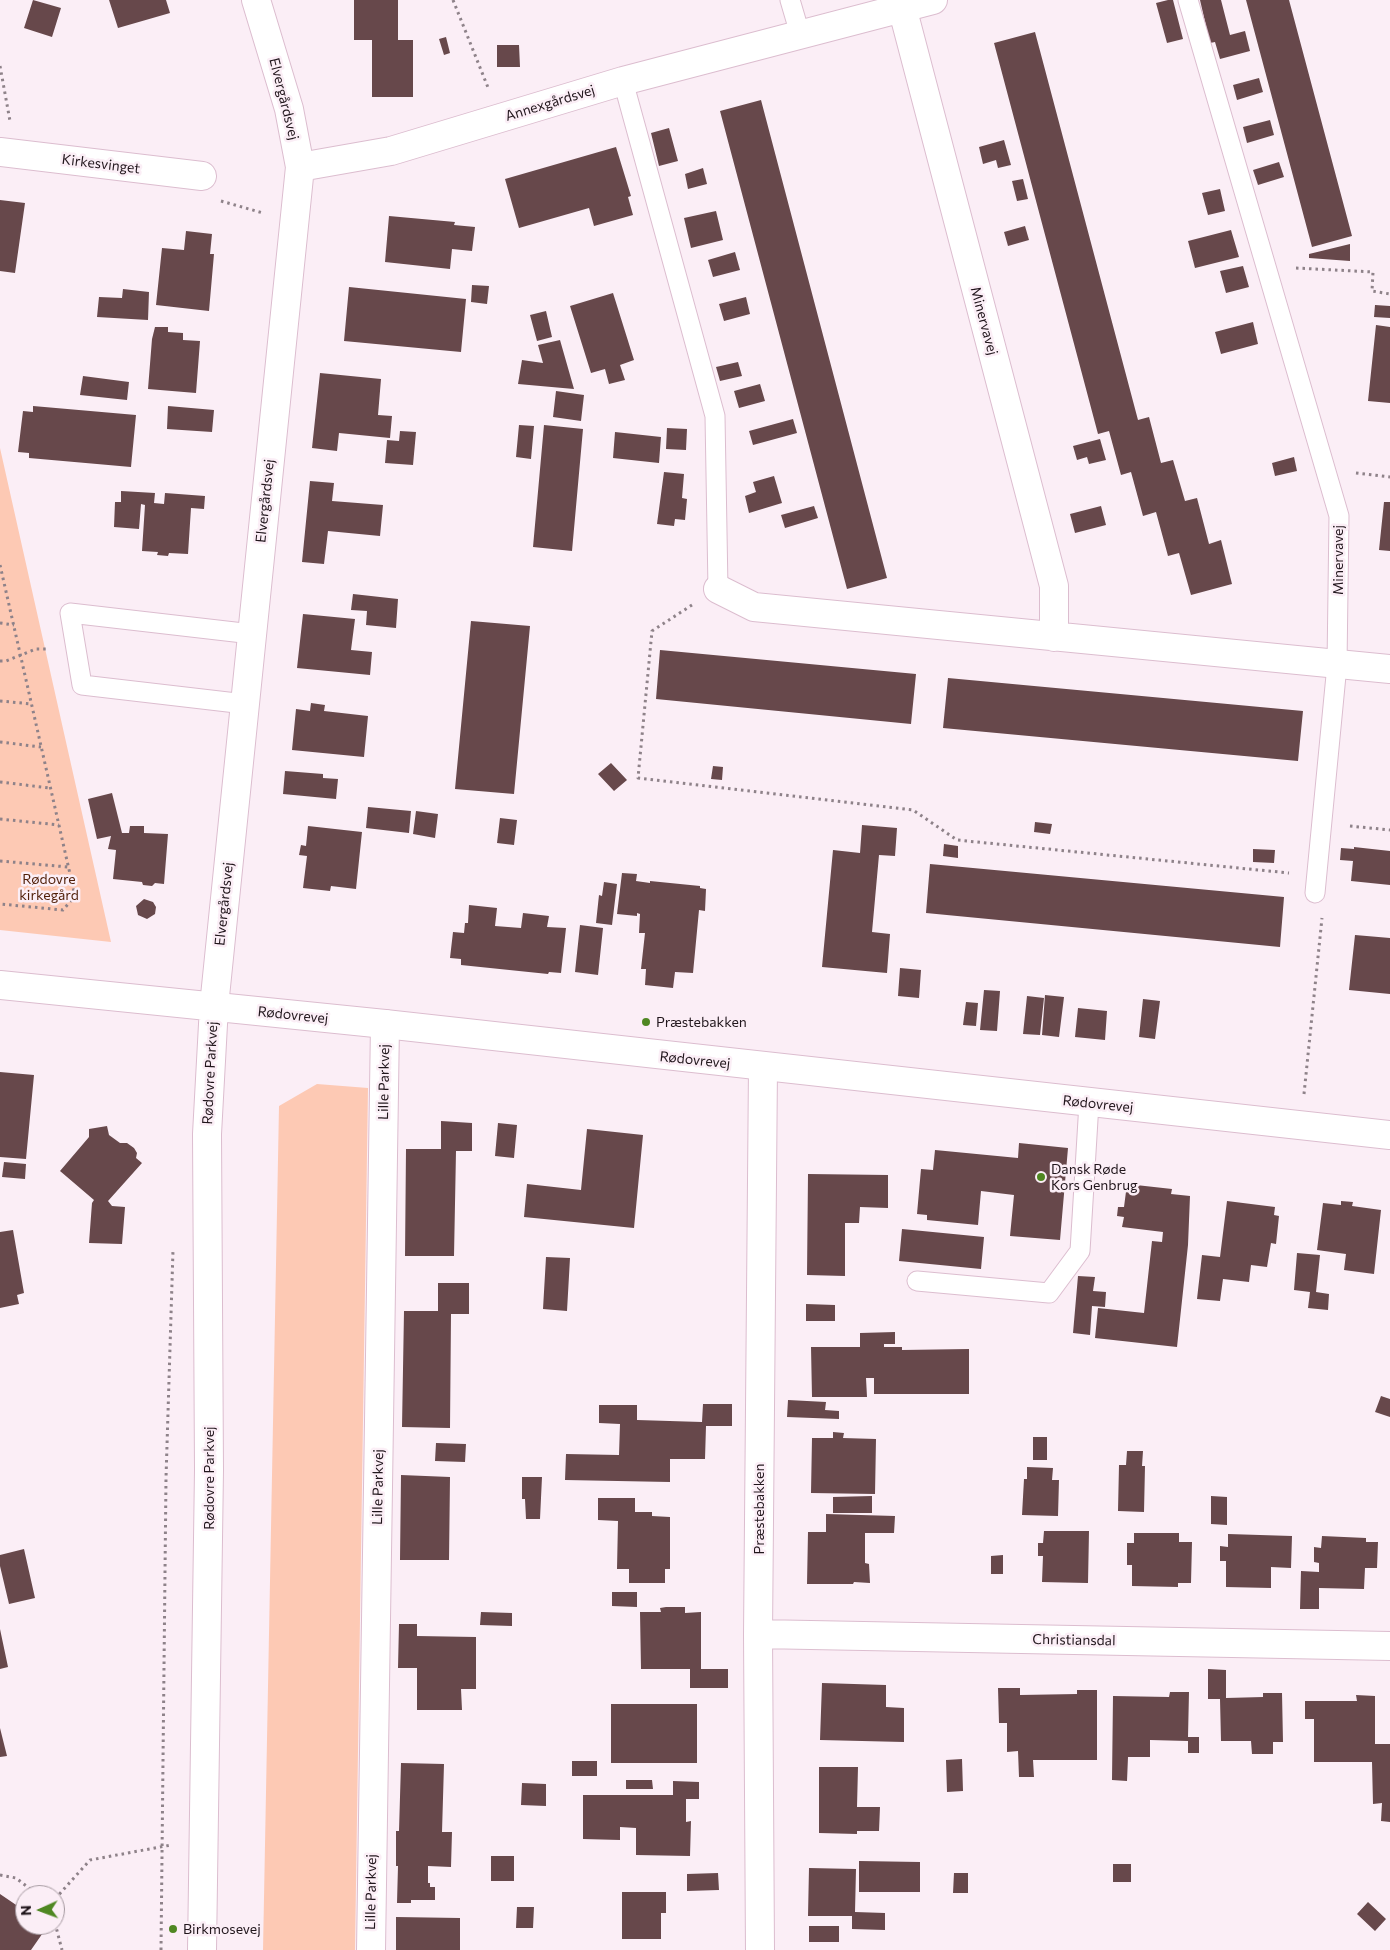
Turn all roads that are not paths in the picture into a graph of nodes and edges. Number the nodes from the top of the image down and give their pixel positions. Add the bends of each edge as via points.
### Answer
1 (256, 0) edge
2 (790, 0) edge
3 (933, 0) edge
4 (1188, 0) edge
5 (902, 7) junction
6 (800, 34) junction
7 (623, 81) junction
8 (8, 153) edge
9 (300, 167) junction
10 (202, 176) road end
11 (718, 589) joint
12 (252, 634) junction
13 (1054, 637) junction
14 (1338, 665) junction
15 (1390, 670) edge
16 (245, 704) junction
17 (1316, 884) road end
18 (0, 985) edge
19 (214, 1006) junction
20 (385, 1024) junction
21 (763, 1067) junction
22 (1089, 1103) junction
23 (1390, 1135) edge
24 (917, 1281) dead end
25 (758, 1634) junction
26 (1390, 1646) edge
27 (202, 1950) edge
28 (370, 1950) edge
29 (760, 1950) edge

1 - 9 street, Elvergårdsvej via 289,108
2 - 6 lane
3 - 5 street, Annexgårdsvej
4 - 14 lane, Minervavej via 1339,516
5 - 6 street, Annexgårdsvej
5 - 13 street, Minervavej via 1054,586
6 - 7 street, Annexgårdsvej
7 - 9 street, Annexgårdsvej via 391,151
7 - 11 lane via 715,416
8 - 10 street, Kirkesvinget
9 - 12 street, Elvergårdsvej
11 - 13 street via 754,607
12 - 16 street, Elvergårdsvej
12 - 16 lane via 70,613 82,685
13 - 14 street
14 - 15 street
14 - 17 lane, Minervavej
16 - 19 street, Elvergårdsvej
18 - 19 street, Rødovrevej
19 - 20 street, Rødovrevej
19 - 27 street, Rødovre Parkvej via 207,1134 209,1470
20 - 21 street, Rødovrevej
20 - 28 street, Lille Parkvej
21 - 22 street, Rødovrevej
21 - 25 street, Præstebakken
22 - 23 street, Rødovrevej
22 - 24 lane via 1080,1251 1049,1293
25 - 26 street, Christiansdal
25 - 29 street, Præstebakken

